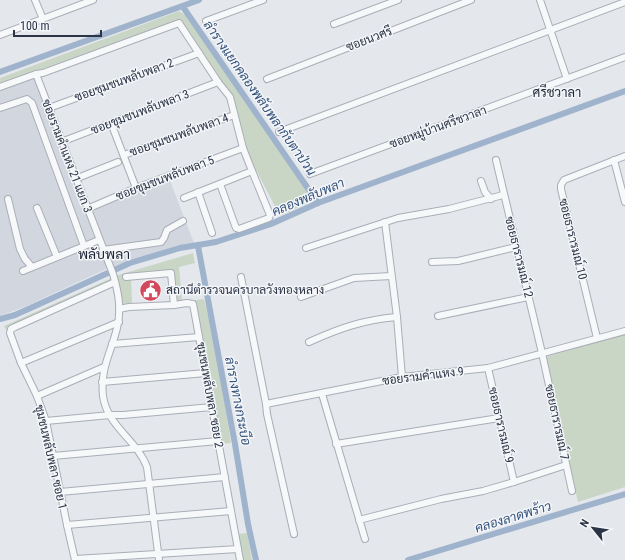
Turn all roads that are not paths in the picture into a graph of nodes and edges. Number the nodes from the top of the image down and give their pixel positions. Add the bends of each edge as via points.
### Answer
1 (35, 0) edge
2 (93, 0) edge
3 (263, 0) edge
4 (398, 0) edge
5 (471, 0) edge
6 (540, 0) edge
7 (625, 2) edge
8 (43, 19) junction
9 (206, 21) dead end
10 (334, 24) dead end
11 (550, 30) junction
12 (0, 35) edge
13 (199, 53) junction
14 (625, 58) edge
15 (36, 74) junction
16 (267, 79) dead end
17 (566, 79) junction
18 (218, 82) junction
19 (0, 87) edge
20 (0, 108) edge
21 (49, 108) junction
22 (234, 115) junction
23 (111, 123) junction
24 (279, 132) dead end
25 (62, 142) junction
26 (243, 148) junction
27 (124, 155) junction
28 (625, 156) edge
29 (496, 160) dead end
30 (614, 160) junction
31 (118, 162) dead end
32 (252, 171) junction
33 (310, 174) dead end
34 (76, 179) junction
35 (480, 181) dead end
36 (220, 184) junction
37 (136, 188) junction
38 (198, 192) junction
39 (624, 194) edge
40 (504, 195) junction
41 (184, 198) dead end
42 (8, 199) dead end
43 (491, 199) junction
44 (625, 202) edge
45 (37, 208) dead end
46 (87, 208) junction
47 (183, 221) dead end
48 (385, 222) junction
49 (212, 233) dead end
50 (99, 240) junction
51 (84, 246) junction
52 (306, 248) dead end
53 (516, 248) junction
54 (103, 250) junction
55 (57, 257) junction
56 (432, 262) dead end
57 (32, 267) junction
58 (23, 271) dead end
59 (391, 276) junction
60 (126, 277) dead end
61 (241, 277) dead end
62 (115, 282) junction
63 (301, 297) dead end
64 (528, 297) junction
65 (174, 305) junction
66 (119, 309) junction
67 (438, 316) dead end
68 (396, 317) junction
69 (118, 322) junction
70 (625, 331) edge
71 (199, 337) junction
72 (597, 338) junction
73 (309, 342) dead end
74 (112, 344) junction
75 (542, 353) junction
76 (21, 363) junction
77 (104, 367) junction
78 (488, 368) junction
79 (206, 373) junction
80 (402, 377) junction
81 (102, 382) junction
82 (322, 394) junction
83 (37, 396) junction
84 (266, 404) junction
85 (212, 407) junction
86 (110, 415) junction
87 (499, 418) junction
88 (46, 421) junction
89 (218, 441) junction
90 (336, 444) junction
91 (137, 448) junction
92 (53, 456) junction
93 (566, 465) junction
94 (225, 476) junction
95 (514, 482) junction
96 (150, 483) junction
97 (572, 491) dead end
98 (60, 492) junction
99 (231, 511) junction
100 (155, 518) junction
101 (359, 520) junction
102 (67, 525) junction
103 (294, 534) dead end
104 (365, 539) dead end
105 (238, 549) junction
106 (159, 553) junction
107 (75, 560) edge
108 (159, 560) edge
109 (240, 560) edge

1 - 8 street
2 - 8 street
3 - 9 street
4 - 10 street
5 - 16 street, ซอยนวศรี
6 - 11 street
7 - 11 street
8 - 12 street
11 - 17 street
11 - 24 street
13 - 15 street via 179,23
13 - 18 street
13 - 21 street, ซอยชุมชนพลับพลา 2
14 - 17 street, ซอยหมู่บ้านศรีชวาลา
15 - 19 street
15 - 21 street, ซอยรามคำแหง 21 แยก 3
17 - 33 street, ซอยหมู่บ้านศรีชวาลา
18 - 22 street via 230,97
18 - 23 street, ซอยชุมชนพลับพลา 3
20 - 51 street via 27,99 32,103
21 - 25 street, ซอยรามคำแหง 21 แยก 3
22 - 26 street
22 - 27 street, ซอยชุมชนพลับพลา 4
23 - 25 street, ซอยชุมชนพลับพลา 3
23 - 27 street
25 - 34 street, ซอยรามคำแหง 21 แยก 3
26 - 32 street
26 - 37 street, ซอยชุมชนพลับพลา 5
27 - 37 street
28 - 30 street, ซอยธารารมณ์ 10
29 - 40 street, ซอยธารารมณ์ 12
30 - 39 street
30 - 72 street, ซอยธารารมณ์ 10 via 564,180 561,185
31 - 34 street
32 - 36 street
32 - 36 street via 269,218 236,228
34 - 46 street, ซอยรามคำแหง 21 แยก 3
35 - 43 street
36 - 38 street
37 - 46 street, ซอยชุมชนพลับพลา 5
38 - 41 street
38 - 49 street
39 - 44 street
40 - 43 street
40 - 53 street, ซอยธารารมณ์ 12
42 - 57 street via 20,249
43 - 48 street
45 - 55 street
46 - 50 street, ซอยรามคำแหง 21 แยก 3
47 - 54 street via 167,230 161,242
48 - 52 street
48 - 59 street
50 - 51 street
50 - 54 street, ซอยรามคำแหง 21 แยก 3
51 - 55 street
53 - 56 street via 458,261
53 - 64 street, ซอยธารารมณ์ 12
54 - 62 street, ซอยรามคำแหง 21 แยก 3
55 - 57 street
57 - 58 street
59 - 63 street via 354,278
59 - 68 street
60 - 65 street via 171,273
61 - 84 street
62 - 66 street, ซอยรามคำแหง 21 แยก 3 via 119,294
62 - 76 street, ชุมชนพลับพลา ซอย 1 via 11,330 11,338
64 - 67 street
64 - 75 street, ซอยธารารมณ์ 12
65 - 66 street, ชุมชนพลับพลา ซอย 2
65 - 71 street, ชุมชนพลับพลา ซอย 2 via 190,302 193,304
66 - 69 street, ซอยรามคำแหง 21 แยก 3
68 - 73 street via 349,325
68 - 80 street
69 - 74 street, ซอยรามคำแหง 21 แยก 3
69 - 76 street
70 - 72 street, ซอยรามคำแหง 9
71 - 74 street
71 - 79 street, ชุมชนพลับพลา ซอย 2
72 - 75 street, ซอยรามคำแหง 9
74 - 77 street, ซอยรามคำแหง 21 แยก 3
75 - 78 street, ซอยรามคำแหง 9
75 - 93 street, ซอยธารารมณ์ 7
76 - 83 street, ชุมชนพลับพลา ซอย 1
77 - 81 street, ซอยรามคำแหง 21 แยก 3
77 - 83 street
78 - 80 street, ซอยรามคำแหง 9
78 - 87 street, ซอยธารารมณ์ 9
79 - 81 street
79 - 85 street, ชุมชนพลับพลา ซอย 2
80 - 82 street, ซอยรามคำแหง 9
81 - 86 street, ซอยรามคำแหง 21 แยก 3 via 103,397
82 - 84 street, ซอยรามคำแหง 9
82 - 90 street
83 - 88 street, ชุมชนพลับพลา ซอย 1
84 - 103 street
85 - 86 street
85 - 89 street, ชุมชนพลับพลา ซอย 2
86 - 88 street
86 - 91 street, ซอยรามคำแหง 21 แยก 3
87 - 90 street
87 - 95 street, ซอยธารารมณ์ 9
88 - 92 street, ชุมชนพลับพลา ซอย 1
89 - 91 street
89 - 94 street, ชุมชนพลับพลา ซอย 2
90 - 101 street
91 - 92 street
91 - 96 street, ซอยรามคำแหง 21 แยก 3 via 144,457
92 - 98 street, ชุมชนพลับพลา ซอย 1
93 - 95 street
93 - 97 street, ซอยธารารมณ์ 7
94 - 96 street
94 - 99 street, ชุมชนพลับพลา ซอย 2
95 - 101 street
96 - 98 street
96 - 100 street, ซอยรามคำแหง 21 แยก 3
98 - 102 street, ชุมชนพลับพลา ซอย 1
99 - 100 street
99 - 105 street, ชุมชนพลับพลา ซอย 2
100 - 102 street
100 - 106 street, ซอยรามคำแหง 21 แยก 3
101 - 104 street
102 - 107 street, ชุมชนพลับพลา ซอย 1
105 - 106 street
105 - 109 street, ชุมชนพลับพลา ซอย 2
106 - 107 street
106 - 108 street, ซอยรามคำแหง 21 แยก 3

